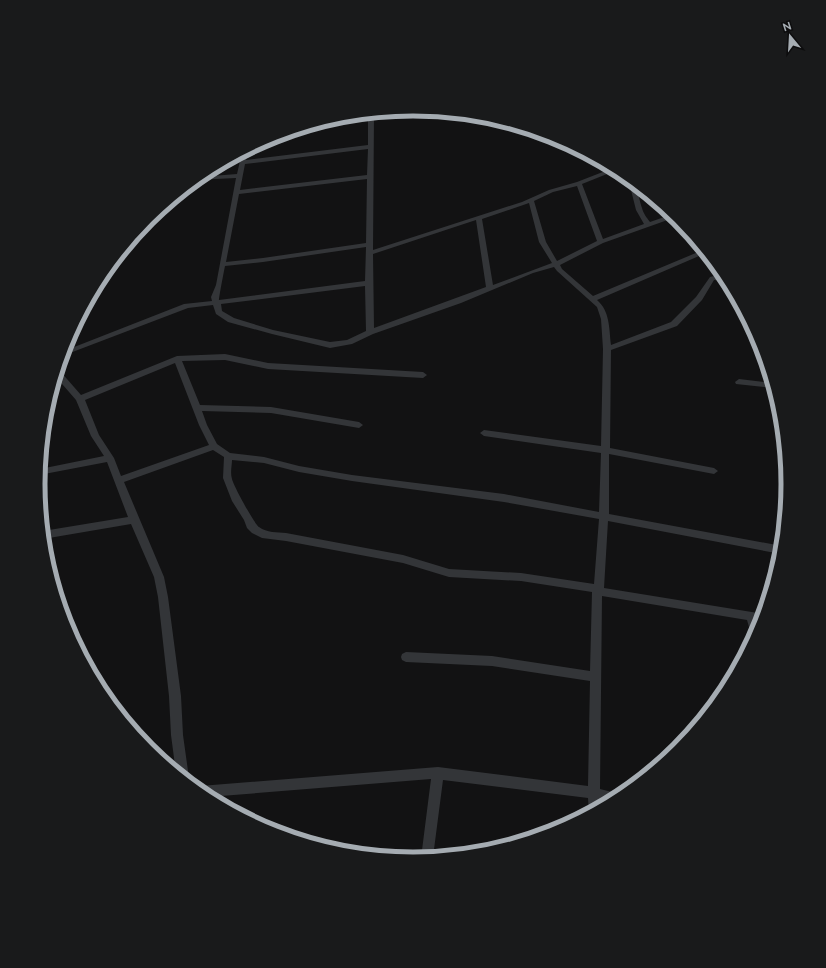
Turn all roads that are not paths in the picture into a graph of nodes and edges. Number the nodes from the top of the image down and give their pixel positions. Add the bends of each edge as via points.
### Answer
1 (370, 119) edge
2 (370, 147) junction
3 (244, 157) edge
4 (243, 162) junction
5 (608, 172) edge
6 (240, 176) junction
7 (370, 177) junction
8 (209, 178) edge
9 (579, 183) junction
10 (634, 190) edge
11 (237, 192) junction
12 (531, 200) junction
13 (479, 217) junction
14 (667, 218) edge
15 (648, 225) junction
16 (601, 242) junction
17 (370, 244) junction
18 (369, 253) junction
19 (700, 253) edge
20 (222, 264) junction
21 (556, 264) junction
22 (717, 276) edge
23 (369, 283) junction
24 (490, 288) junction
25 (592, 299) junction
26 (217, 302) junction
27 (370, 332) junction
28 (607, 349) junction
29 (70, 351) edge
30 (178, 359) junction
31 (423, 375) dead end
32 (61, 378) edge
33 (739, 382) dead end
34 (767, 385) edge
35 (80, 399) junction
36 (198, 408) junction
37 (359, 425) dead end
38 (484, 433) dead end
39 (214, 446) junction
40 (605, 450) junction
41 (228, 456) junction
42 (110, 458) junction
43 (46, 471) edge
44 (714, 471) dead end
45 (119, 480) junction
46 (604, 516) junction
47 (134, 520) junction
48 (48, 534) edge
49 (775, 549) edge
50 (598, 590) junction
51 (751, 617) junction
52 (756, 617) edge
53 (753, 624) edge
54 (406, 657) dead end
55 (595, 677) junction
56 (182, 770) edge
57 (438, 773) junction
58 (211, 791) edge
59 (594, 793) junction
60 (608, 796) edge
61 (594, 805) edge
62 (428, 851) edge

1 - 2 street
2 - 4 street
2 - 7 street
3 - 4 street
4 - 6 street
5 - 9 street
6 - 8 street
6 - 11 street
7 - 11 street
7 - 17 street
9 - 12 street
9 - 16 street
10 - 15 street via 639,210
11 - 20 street
12 - 13 street
12 - 21 street via 541,239 548,256
13 - 18 street
13 - 24 street
14 - 15 street
15 - 16 street
16 - 21 street
17 - 18 street
17 - 20 street
18 - 23 street
19 - 25 street
20 - 26 street via 219,289 215,297
21 - 24 street
21 - 25 street via 559,270
22 - 28 street via 712,278 699,298 674,324
23 - 26 street
23 - 27 street
24 - 27 street
25 - 28 street via 603,311
26 - 27 street via 219,312 231,320 330,345 349,342
26 - 29 street via 187,306
28 - 40 street
30 - 31 street via 225,358 268,366
30 - 35 street
30 - 36 street
32 - 35 street
33 - 34 street
35 - 42 street via 95,436
36 - 37 street via 271,410
36 - 39 street
38 - 40 street
39 - 41 street
39 - 45 street
40 - 44 street
40 - 46 street
41 - 46 street via 264,460 352,478 504,498
41 - 50 street via 227,478 237,501 250,525 265,535 403,559 449,572 521,577
42 - 43 street
42 - 45 street
45 - 47 street
46 - 49 street
46 - 50 street
47 - 48 street
47 - 56 street via 159,577 164,597
50 - 51 street
50 - 55 street
51 - 52 street
51 - 53 street
54 - 55 street via 492,661
55 - 59 street
57 - 58 street
57 - 59 street
57 - 62 street
59 - 60 street
59 - 61 street

